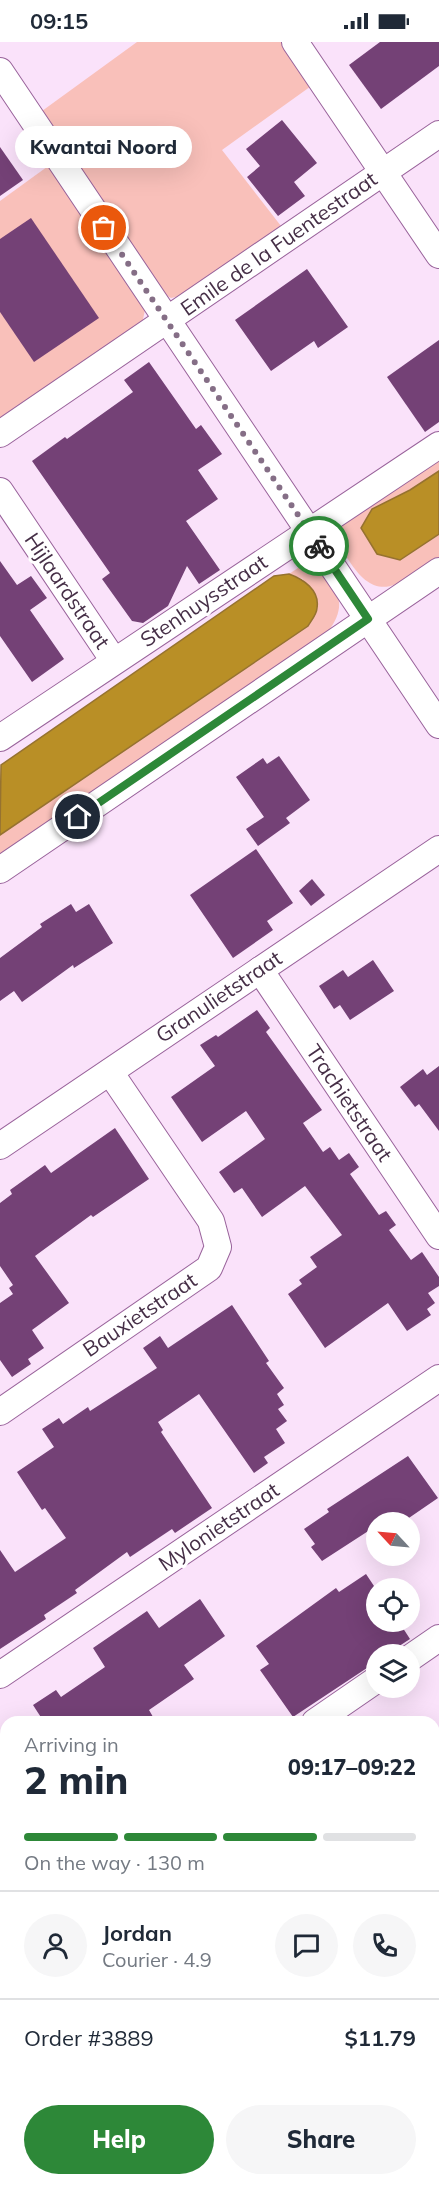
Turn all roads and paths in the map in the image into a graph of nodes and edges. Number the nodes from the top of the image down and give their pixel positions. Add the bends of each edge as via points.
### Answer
1 (295, 42) edge
2 (0, 71) edge
3 (439, 134) edge
4 (383, 172) junction
5 (439, 255) edge
6 (167, 322) junction
7 (0, 434) edge
8 (439, 445) edge
9 (0, 491) edge
10 (308, 531) junction
11 (439, 571) edge
12 (368, 619) junction
13 (114, 661) junction
14 (439, 725) edge
15 (0, 738) edge
16 (439, 849) edge
17 (0, 870) edge
18 (260, 970) junction
19 (110, 1072) junction
20 (0, 1146) edge
21 (439, 1236) edge
22 (439, 1378) edge
23 (0, 1412) edge
24 (439, 1638) edge
25 (420, 1651) edge
26 (0, 1675) edge
27 (366, 1687) edge
28 (324, 1716) edge

1 - 4 street
2 - 6 street
3 - 4 street, Emile de la Fuentestraat
4 - 5 street
4 - 6 street, Emile de la Fuentestraat
6 - 7 street, Emile de la Fuentestraat
6 - 10 street
8 - 10 street, Stenhuysstraat
9 - 13 street, Hijlaardstraat
10 - 12 street
10 - 13 street, Stenhuysstraat
11 - 12 street
12 - 14 street
12 - 17 street
13 - 15 street, Stenhuysstraat
16 - 18 street, Granulietstraat
18 - 19 street, Granulietstraat
18 - 21 street, Trachietstraat
19 - 20 street, Granulietstraat
19 - 23 street, Bauxietstraat via 211,1221 218,1247 209,1268
22 - 26 street, Mylonietstraat
24 - 25 street
27 - 28 street

